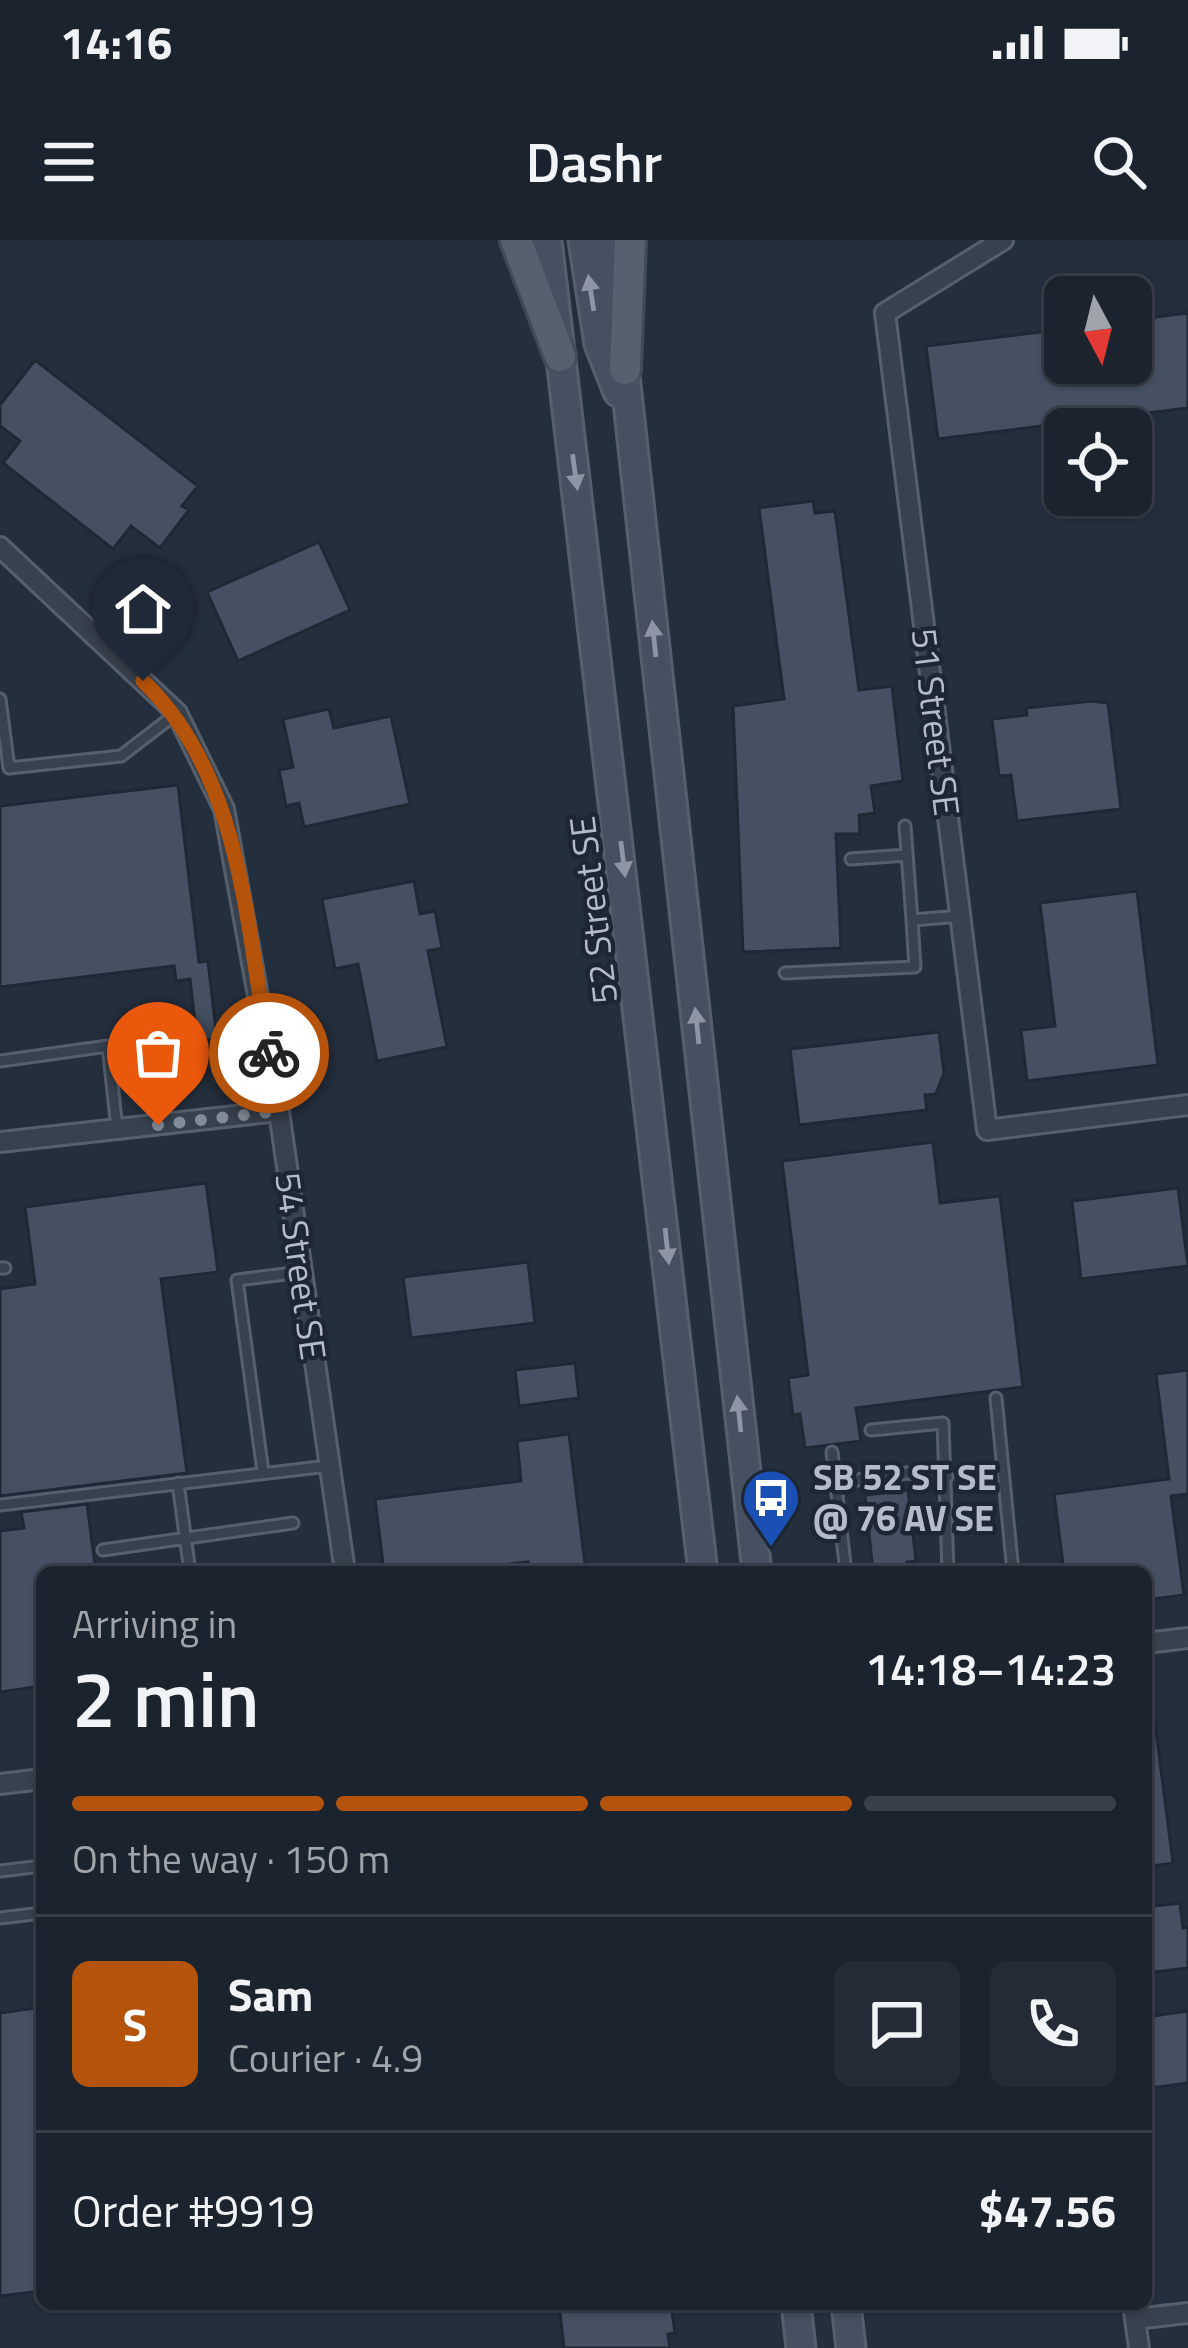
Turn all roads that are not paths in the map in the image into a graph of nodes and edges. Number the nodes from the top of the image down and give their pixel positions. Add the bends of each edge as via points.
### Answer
1 (515, 240) edge
2 (547, 240) edge
3 (583, 240) edge
4 (610, 240) edge
5 (630, 240) edge
6 (1003, 240) edge
7 (560, 356) junction
8 (625, 369) junction
9 (631, 424) junction
10 (0, 547) edge
11 (0, 699) edge
12 (177, 713) junction
13 (904, 826) dead end
14 (907, 855) junction
15 (850, 859) dead end
16 (961, 916) junction
17 (912, 920) junction
18 (785, 974) dead end
19 (190, 1055) dead end
20 (0, 1061) edge
21 (110, 1064) junction
22 (1188, 1105) edge
23 (279, 1111) junction
24 (117, 1129) junction
25 (0, 1142) edge
26 (302, 1272) junction
27 (996, 1398) dead end
28 (871, 1430) dead end
29 (832, 1452) dead end
30 (330, 1466) junction
31 (263, 1472) junction
32 (947, 1478) junction
33 (178, 1483) junction
34 (836, 1483) junction
35 (0, 1505) edge
36 (293, 1522) dead end
37 (185, 1538) junction
38 (103, 1550) dead end
39 (189, 1566) edge
40 (344, 1566) edge
41 (702, 1566) edge
42 (756, 1566) edge
43 (846, 1566) edge
44 (948, 1566) edge
45 (1011, 1566) edge
46 (1188, 1638) edge
47 (1152, 1641) edge
48 (36, 1780) edge
49 (0, 1784) edge
50 (36, 1867) edge
51 (0, 1871) edge
52 (36, 1914) edge
53 (0, 1918) edge
54 (797, 2310) edge
55 (847, 2310) edge
56 (1134, 2311) edge
57 (1188, 2312) edge
58 (801, 2348) edge
59 (851, 2348) edge
60 (1139, 2348) edge

1 - 7 main road
2 - 7 main road, 52 Street SE
9 -> 3 main road via 599,344
4 - 8 main road
5 - 8 main road
6 - 16 street, 51 Street SE via 885,313
7 -> 41 main road, 52 Street SE
8 - 9 main road
42 -> 9 main road
10 - 12 street, 54 Street SE
11 - 12 lane via 9,769 121,756
12 - 23 street, 54 Street SE via 224,809
13 - 14 lane
14 - 15 lane
14 - 17 lane
16 - 17 lane
16 - 22 street, 51 Street SE via 987,1130
17 - 18 lane via 915,967
19 - 21 lane
20 - 21 lane via 108,1046
21 - 24 lane
23 - 24 street
23 - 26 street, 54 Street SE
24 - 25 street
26 - 30 street, 54 Street SE
26 - 31 lane via 237,1280
27 - 45 lane
28 - 32 lane via 943,1423
29 - 34 lane
30 - 31 lane
30 - 40 street, 54 Street SE
31 - 33 lane
32 - 34 lane via 907,1473
32 - 44 lane
33 - 35 lane
33 - 37 lane
34 - 43 lane
36 - 37 lane
37 - 38 lane
37 - 39 lane
46 - 47 street
48 - 49 street
50 - 51 lane
52 - 53 lane
54 - 58 main road
55 - 59 main road
56 - 57 street
56 - 60 street

